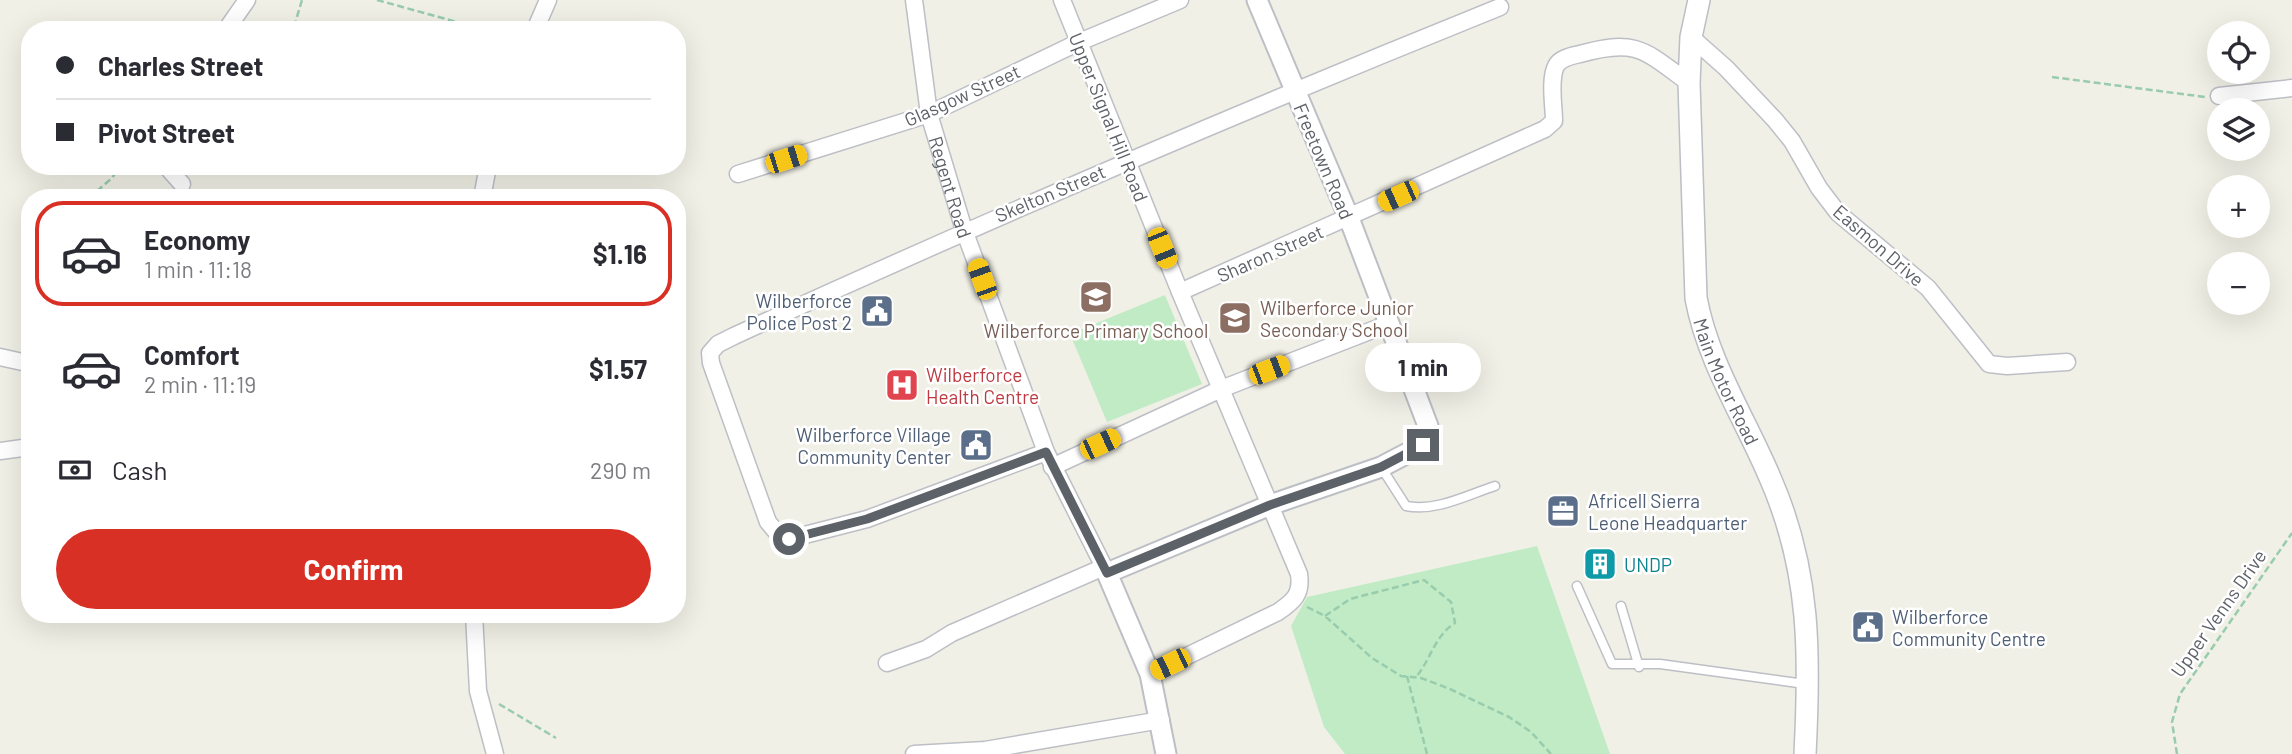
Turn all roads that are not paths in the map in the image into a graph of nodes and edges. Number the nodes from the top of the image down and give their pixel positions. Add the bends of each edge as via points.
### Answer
1 (247, 0) edge
2 (548, 0) edge
3 (914, 0) edge
4 (1062, 0) edge
5 (1180, 0) edge
6 (1257, 0) edge
7 (1699, 0) edge
8 (1500, 7) dead end
9 (232, 21) edge
10 (539, 21) edge
11 (1691, 37) junction
12 (1077, 43) junction
13 (1689, 83) junction
14 (2292, 88) edge
15 (1294, 90) junction
16 (2218, 96) road end
17 (929, 114) junction
18 (1127, 160) junction
19 (738, 174) dead end
20 (174, 175) edge
21 (182, 184) dead end
22 (1349, 218) junction
23 (964, 230) junction
24 (1180, 292) junction
25 (1388, 324) junction
26 (0, 358) edge
27 (21, 362) edge
28 (2067, 362) dead end
29 (1221, 389) junction
30 (21, 448) edge
31 (0, 451) edge
32 (1049, 459) junction
33 (1381, 467) junction
34 (1495, 486) dead end
35 (1270, 505) junction
36 (1105, 570) junction
37 (1577, 586) dead end
38 (1620, 606) dead end
39 (474, 623) edge
40 (887, 663) dead end
41 (1639, 667) junction
42 (1150, 674) junction
43 (1808, 685) junction
44 (1161, 720) junction
45 (495, 754) edge
46 (914, 754) edge
47 (1166, 754) edge
48 (1805, 754) edge

1 - 9 street
2 - 10 street
3 - 17 street, Regent Road
4 - 12 street, Upper Signal Hill Road
5 - 12 street, Glasgow Street
6 - 15 street, Freetown Road
7 - 11 main road, Main Motor Road
8 - 15 street, Skelton Street
11 - 13 main road, Main Motor Road
11 - 28 street, Easmon Drive via 1783,130 1839,213 1928,288 1989,364
12 - 17 street, Glasgow Street
12 - 18 street, Upper Signal Hill Road
13 - 22 street, Sharon Street via 1651,55 1626,45 1567,57 1554,70 1554,121 1545,129
13 - 43 main road, Main Motor Road via 1696,298 1702,331 1791,532 1803,581
14 - 16 street
15 - 18 street, Skelton Street
15 - 22 street, Freetown Road
17 - 19 street, Glasgow Street
17 - 23 street, Regent Road
18 - 23 street, Skelton Street
18 - 24 street, Upper Signal Hill Road
20 - 21 street
22 - 24 street, Sharon Street
22 - 25 street, Freetown Road
23 - 32 street, Regent Road
23 - 32 street, Skelton Street via 734,336 710,352 768,522 778,534 803,538
24 - 29 street, Upper Signal Hill Road
25 - 29 street
25 - 33 street, Freetown Road via 1429,436 1423,445
26 - 27 street
29 - 32 street
29 - 35 street, Upper Signal Hill Road
30 - 31 street
32 - 36 street, Regent Road
33 - 34 lane via 1406,506 1415,508
33 - 35 street
35 - 36 street
35 - 42 street, Upper Signal Hill Road via 1299,574 1301,588 1295,600
36 - 40 street
36 - 42 street, Regent Road
37 - 41 lane via 1612,664
38 - 41 lane
39 - 45 street via 478,691
41 - 43 lane via 1660,664
42 - 44 street, Regent Road
43 - 48 main road, Main Motor Road
44 - 46 street via 985,750
44 - 47 street, Regent Road

